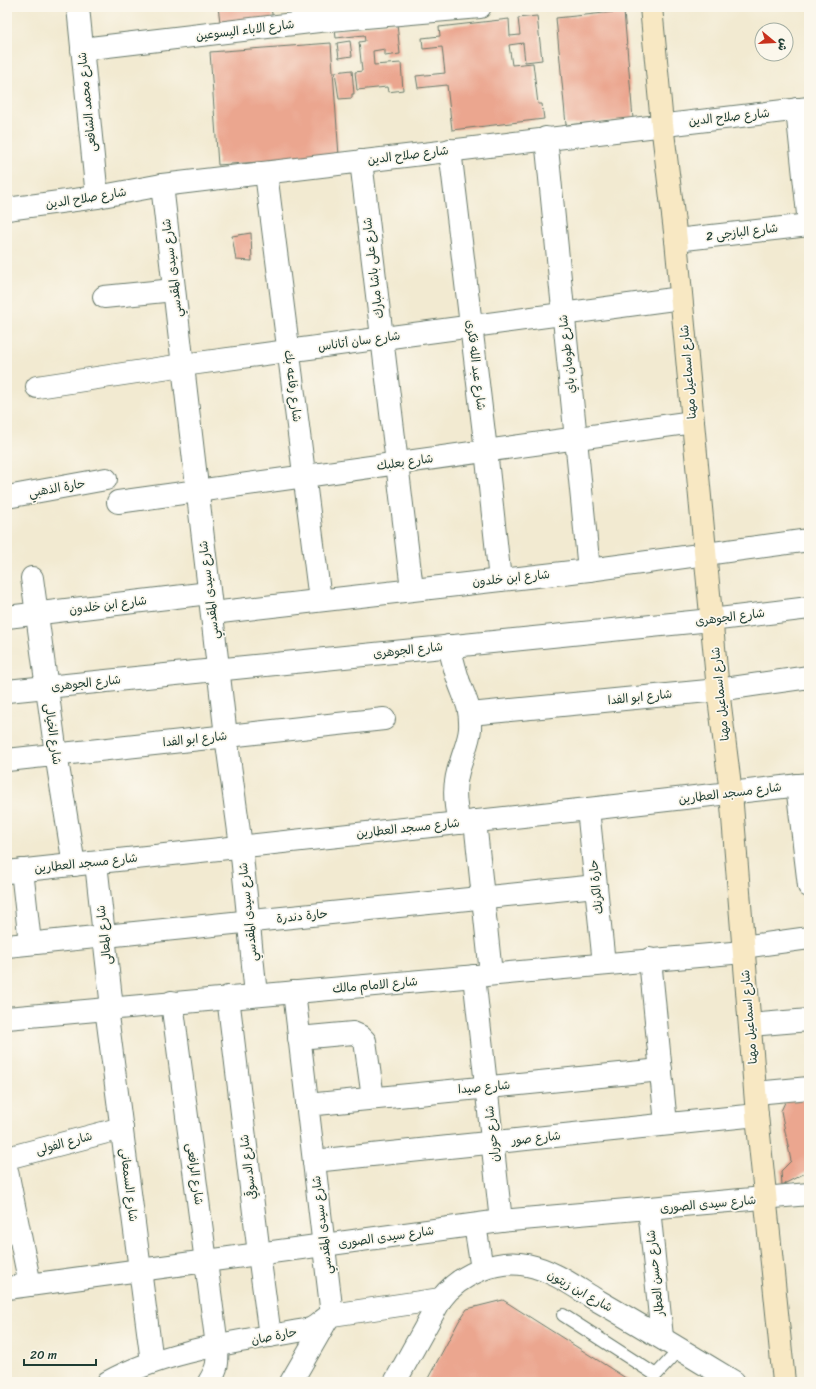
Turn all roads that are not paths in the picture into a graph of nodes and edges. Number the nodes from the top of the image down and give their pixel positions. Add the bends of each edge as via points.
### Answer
1 (78, 7) edge
2 (480, 7) edge
3 (651, 7) edge
4 (318, 14) edge
5 (82, 49) junction
6 (803, 108) edge
7 (662, 124) junction
8 (546, 138) junction
9 (450, 150) junction
10 (361, 161) junction
11 (266, 172) junction
12 (162, 185) junction
13 (97, 197) junction
14 (7, 209) edge
15 (809, 224) edge
16 (676, 240) junction
17 (174, 290) junction
18 (104, 297) dead end
19 (681, 298) junction
20 (563, 314) junction
21 (471, 326) junction
22 (382, 338) junction
23 (288, 351) junction
24 (183, 365) junction
25 (37, 387) dead end
26 (693, 422) junction
27 (576, 438) junction
28 (486, 450) junction
29 (397, 463) junction
30 (304, 476) junction
31 (106, 479) dead end
32 (197, 490) junction
33 (7, 496) edge
34 (118, 502) dead end
35 (809, 540) edge
36 (705, 553) junction
37 (589, 570) junction
38 (32, 578) dead end
39 (500, 580) junction
40 (412, 589) junction
41 (320, 600) junction
42 (210, 603) junction
43 (809, 608) edge
44 (37, 613) junction
45 (7, 617) edge
46 (711, 620) junction
47 (449, 646) junction
48 (218, 669) junction
49 (809, 677) edge
50 (47, 687) junction
51 (718, 690) junction
52 (7, 691) edge
53 (470, 714) junction
54 (384, 719) dead end
55 (226, 736) junction
56 (56, 754) junction
57 (7, 760) edge
58 (803, 784) edge
59 (732, 793) junction
60 (588, 809) junction
61 (467, 822) junction
62 (241, 846) junction
63 (96, 863) junction
64 (74, 865) junction
65 (14, 871) edge
66 (596, 886) junction
67 (809, 886) edge
68 (484, 897) junction
69 (248, 921) junction
70 (104, 936) junction
71 (809, 938) edge
72 (30, 943) junction
73 (7, 946) edge
74 (743, 949) junction
75 (650, 959) junction
76 (604, 964) junction
77 (483, 975) junction
78 (294, 992) junction
79 (256, 995) junction
80 (228, 997) junction
81 (172, 1002) junction
82 (109, 1008) junction
83 (7, 1018) edge
84 (809, 1020) edge
85 (750, 1025) junction
86 (299, 1038) junction
87 (661, 1070) junction
88 (487, 1087) junction
89 (809, 1088) edge
90 (756, 1093) junction
91 (372, 1098) junction
92 (307, 1105) junction
93 (757, 1115) junction
94 (666, 1124) junction
95 (122, 1128) junction
96 (493, 1142) junction
97 (7, 1158) edge
98 (314, 1161) junction
99 (7, 1171) edge
100 (809, 1194) edge
101 (766, 1199) junction
102 (649, 1208) junction
103 (501, 1221) junction
104 (475, 1225) junction
105 (324, 1245) junction
106 (259, 1254) junction
107 (206, 1261) junction
108 (482, 1269) junction
109 (140, 1270) junction
110 (30, 1284) junction
111 (7, 1288) edge
112 (441, 1299) junction
113 (331, 1315) junction
114 (563, 1315) dead end
115 (270, 1336) junction
116 (662, 1337) junction
117 (217, 1346) junction
118 (680, 1349) junction
119 (152, 1362) junction
120 (710, 1374) edge
121 (108, 1382) edge
122 (210, 1382) edge
123 (292, 1382) edge
124 (395, 1382) edge
125 (734, 1382) edge
126 (784, 1382) edge

1 - 5 street, شارع محمد الشافعى
2 - 4 street, شارع الاباء اليسوعين
3 - 7 main road, شارع اسماعيل مهنا
4 - 5 street, شارع الاباء اليسوعين
5 - 13 street, شارع محمد الشافعى
6 - 7 street, شارع صلاح الدين
6 - 15 street
7 - 8 street, شارع صلاح الدين
7 - 16 main road, شارع اسماعيل مهنا
8 - 9 street, شارع صلاح الدين
8 - 20 street, شارع طومان باي
9 - 10 street, شارع صلاح الدين
9 - 21 street, شارع عبد الله فكرى
10 - 11 street, شارع صلاح الدين
10 - 22 street, شارع على باشا مبارك
11 - 12 street, شارع صلاح الدين
11 - 23 street, شارع رفاعه بك
12 - 13 street, شارع صلاح الدين
12 - 17 street, شارع سيدى المقدسي
13 - 14 street, شارع صلاح الدين
15 - 16 street, شارع البازجى 2
16 - 19 main road, شارع اسماعيل مهنا
17 - 18 street
17 - 24 street, شارع سيدى المقدسي
19 - 20 street, شارع سان أتاناس
19 - 26 main road, شارع اسماعيل مهنا
20 - 21 street, شارع سان أتاناس
20 - 27 street, شارع طومان باي
21 - 22 street, شارع سان أتاناس
21 - 28 street, شارع عبد الله فكرى
22 - 23 street, شارع سان أتاناس
22 - 29 street, شارع على باشا مبارك
23 - 24 street, شارع سان أتاناس
23 - 30 street, شارع رفاعه بك
24 - 25 street, شارع سان أتاناس
24 - 32 street, شارع سيدى المقدسي
26 - 27 street, شارع بعلبك
26 - 36 main road, شارع اسماعيل مهنا
27 - 28 street, شارع بعلبك
27 - 37 street, شارع طومان باي
28 - 29 street, شارع بعلبك
28 - 39 street, شارع عبد الله فكرى
29 - 30 street, شارع بعلبك
29 - 40 street, شارع على باشا مبارك
30 - 32 street, شارع بعلبك
30 - 41 street, شارع رفاعه بك
31 - 33 street, حارة الذهبي
32 - 34 street, شارع بعلبك
32 - 42 street, شارع سيدى المقدسي
35 - 36 street, شارع ابن خلدون
36 - 37 street, شارع ابن خلدون
36 - 46 main road, شارع اسماعيل مهنا
37 - 39 street, شارع ابن خلدون
38 - 44 street, شارع الخيالى
39 - 40 street, شارع ابن خلدون
40 - 41 street, شارع ابن خلدون
41 - 42 street, شارع ابن خلدون
42 - 44 street, شارع ابن خلدون
42 - 48 street, شارع سيدى المقدسي
43 - 46 street, شارع الجوهرى
44 - 45 street, شارع ابن خلدون
44 - 50 street, شارع الخيالى
46 - 47 street, شارع الجوهرى
46 - 51 main road, شارع اسماعيل مهنا
47 - 48 street, شارع الجوهرى
47 - 53 street, شارع حوران
48 - 50 street, شارع الجوهرى
48 - 55 street, شارع سيدى المقدسي
49 - 51 street, شارع ابو الفدا
50 - 52 street, شارع الجوهرى
50 - 56 street, شارع الخيالى
51 - 53 street, شارع ابو الفدا
51 - 59 main road, شارع اسماعيل مهنا
53 - 61 street, شارع حوران via 470,731 467,747 460,762 454,802
54 - 55 street, شارع ابو الفدا
55 - 56 street, شارع ابو الفدا
55 - 62 street, شارع سيدى المقدسي
56 - 57 street, شارع ابو الفدا
56 - 64 street, شارع الخيالى
58 - 59 street, شارع مسجد العطارين
58 - 67 street
59 - 60 street, شارع مسجد العطارين
59 - 74 main road, شارع اسماعيل مهنا
60 - 61 street, شارع مسجد العطارين
60 - 66 street, حارة الكرنك
61 - 62 street, شارع مسجد العطارين
61 - 68 street, شارع حوران
62 - 63 street, شارع مسجد العطارين
62 - 69 street, شارع سيدى المقدسي
63 - 64 street, شارع مسجد العطارين
63 - 70 street, شارع المعالى
64 - 65 street, شارع مسجد العطارين
65 - 72 street
66 - 68 street, حارة دندرة
66 - 76 street, حارة الكرنك
68 - 69 street, حارة دندرة
68 - 77 street, شارع حوران
69 - 70 street, حارة دندرة
69 - 79 street, شارع سيدى المقدسي
70 - 72 street, حارة دندرة
70 - 82 street, شارع المعالى
71 - 74 street, شارع الامام مالك
72 - 73 street, حارة دندرة
74 - 75 street, شارع الامام مالك
74 - 85 main road, شارع اسماعيل مهنا
75 - 76 street, شارع الامام مالك
75 - 87 street
76 - 77 street, شارع الامام مالك
77 - 78 street, شارع الامام مالك
77 - 88 street, شارع حوران
78 - 79 street, شارع الامام مالك
78 - 86 street, شارع سيدى المقدسي
79 - 80 street, شارع الامام مالك
80 - 81 street, شارع الامام مالك
80 - 106 street, شارع الدسوقي
81 - 82 street, شارع الامام مالك
81 - 107 street, شارع الرافعى
82 - 83 street, شارع الامام مالك
82 - 95 street, شارع السمعانى
84 - 85 street
85 - 90 main road, شارع اسماعيل مهنا
86 - 91 street via 353,1034 360,1036 365,1041
86 - 92 street, شارع سيدى المقدسي
87 - 88 street, شارع صيدا
87 - 94 street
88 - 91 street, شارع صيدا
88 - 96 street, شارع حوران
89 - 90 street
90 - 93 main road, شارع اسماعيل مهنا
91 - 92 street, شارع صيدا
92 - 98 street, شارع سيدى المقدسي
93 - 94 street, شارع صور
93 - 101 main road, شارع اسماعيل مهنا
94 - 96 street, شارع صور
95 - 97 street, شارع الفولى
95 - 109 street, شارع السمعانى
96 - 98 street, شارع صور
96 - 103 street, شارع حوران
98 - 105 street, شارع سيدى المقدسي
99 - 110 street
100 - 101 street, شارع سيدى الصورى
101 - 102 street, شارع سيدى الصورى
101 - 126 main road, شارع اسماعيل مهنا
102 - 103 street, شارع سيدى الصورى
102 - 116 street, شارع حسن العطار
103 - 104 street, شارع سيدى الصورى
104 - 105 street, شارع سيدى الصورى
104 - 108 street
105 - 106 street, شارع سيدى الصورى
105 - 113 street, شارع سيدى المقدسي
106 - 107 street, شارع سيدى الصورى
106 - 115 street, شارع الدسوقي
107 - 109 street, شارع سيدى الصورى
107 - 117 street, شارع الرافعى
108 - 112 street, شارع ابن زيتون via 463,1278
108 - 116 street, شارع ابن زيتون via 505,1264 527,1265 548,1271
109 - 110 street, شارع سيدى الصورى
109 - 119 street, شارع السمعانى
110 - 111 street, شارع سيدى الصورى
112 - 113 street, حارة صان
112 - 124 street, شارع ابن زيتون
113 - 115 street, حارة صان via 313,1328
113 - 123 street
114 - 118 lane via 656,1374
115 - 117 street, حارة صان
116 - 118 street, شارع ابن زيتون
117 - 119 street, حارة صان
117 - 122 street, شارع الرافعى via 218,1362
118 - 120 street, شارع ابن زيتون
119 - 121 street, حارة صان
120 - 125 street, شارع ابن زيتون

